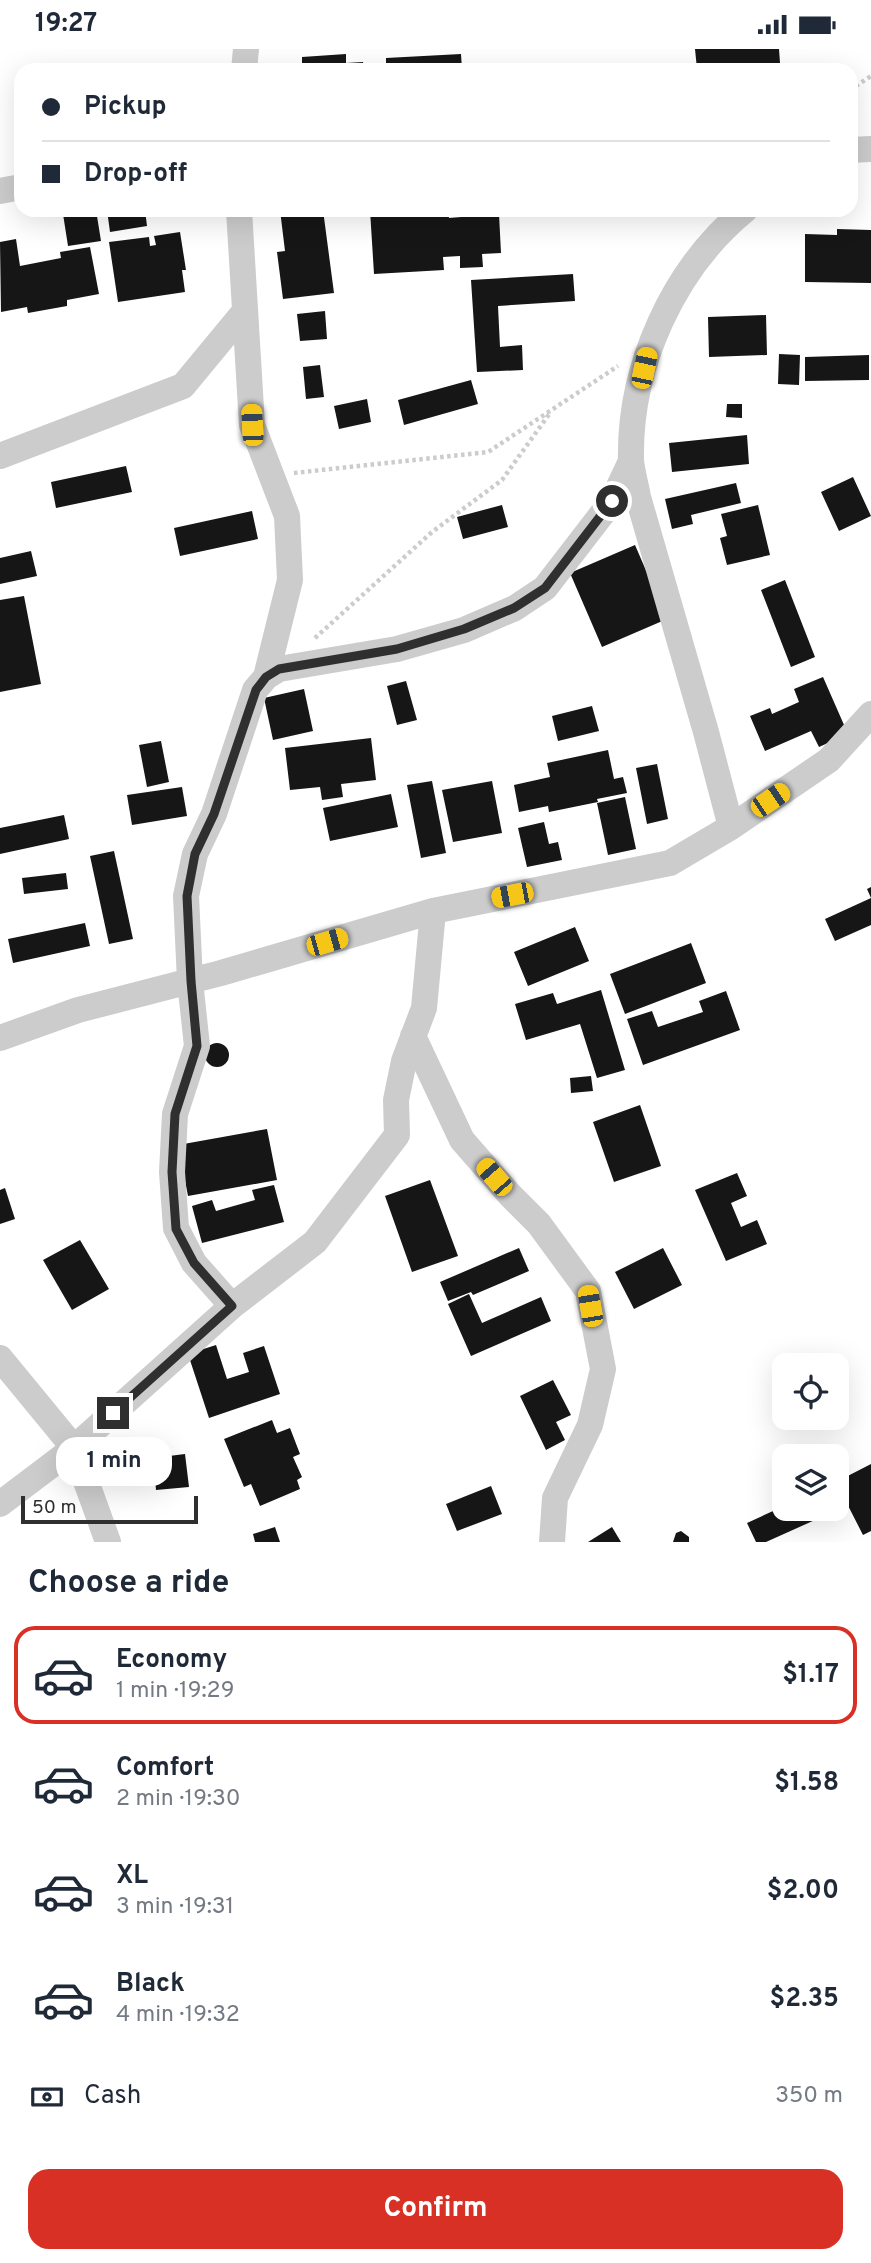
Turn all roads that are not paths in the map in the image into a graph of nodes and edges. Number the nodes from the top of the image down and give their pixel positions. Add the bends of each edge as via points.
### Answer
1 (239, 217) edge
2 (736, 217) edge
3 (245, 311) junction
4 (0, 456) edge
5 (631, 461) junction
6 (266, 677) junction
7 (871, 715) edge
8 (731, 827) junction
9 (433, 911) junction
10 (191, 981) junction
11 (413, 1036) junction
12 (0, 1038) edge
13 (232, 1306) junction
14 (0, 1357) edge
15 (74, 1448) junction
16 (0, 1504) edge
17 (108, 1542) edge
18 (552, 1542) edge

1 - 3 street
2 - 5 street via 679,282 649,346 635,411
3 - 4 street via 183,386
3 - 6 street via 252,425 288,516 290,580
5 - 6 street via 612,501 545,588 514,608 397,649 279,669
5 - 8 street
6 - 10 street via 256,690 214,814 195,854 187,896
7 - 8 street via 829,760
8 - 9 street via 670,863
9 - 10 street
9 - 11 street via 424,1008
10 - 12 street via 78,1010
10 - 13 street via 197,1046 175,1114 172,1172 176,1229 194,1263
11 - 13 street via 396,1100 397,1135 315,1242
11 - 18 street via 462,1140 539,1224 588,1291 603,1369 590,1425 555,1498
13 - 15 street
14 - 15 street
15 - 16 street
15 - 17 street

